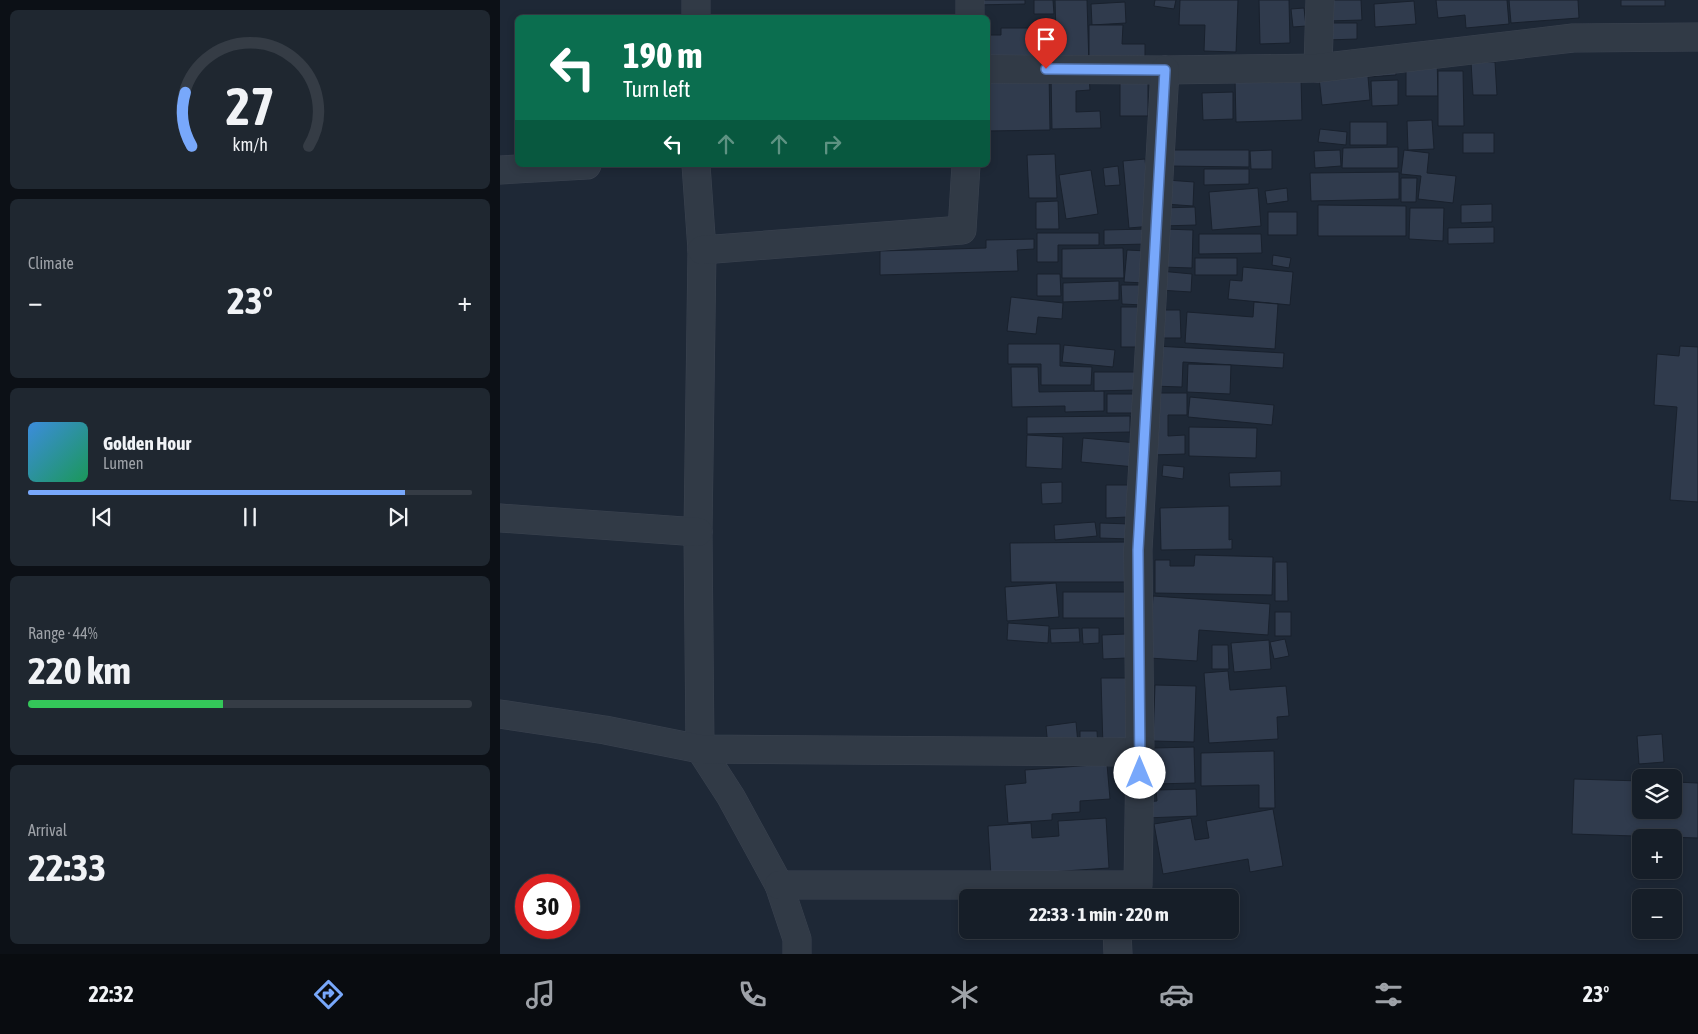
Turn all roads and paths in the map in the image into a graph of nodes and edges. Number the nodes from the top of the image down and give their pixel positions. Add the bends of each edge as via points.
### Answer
1 (696, 0) edge
2 (970, 0) edge
3 (1320, 0) edge
4 (696, 15) edge
5 (970, 15) edge
6 (1698, 37) edge
7 (990, 68) edge
8 (1318, 68) junction
9 (1165, 70) junction
10 (552, 167) edge
11 (696, 167) edge
12 (966, 167) edge
13 (500, 170) edge
14 (702, 250) junction
15 (500, 518) edge
16 (698, 532) junction
17 (500, 714) edge
18 (700, 749) junction
19 (1140, 754) junction
20 (779, 886) junction
21 (981, 889) edge
22 (1123, 889) edge
23 (1117, 939) edge
24 (797, 954) edge
25 (1118, 954) edge

1 - 4 street
2 - 5 street
3 - 8 street
6 - 8 street via 1573,38
7 - 9 street
8 - 9 street
9 - 19 street via 1138,550
10 - 13 street
11 - 14 street
12 - 14 street via 962,230
14 - 16 street
15 - 16 street
16 - 18 street
17 - 18 street
18 - 19 street
18 - 20 street
19 - 22 street via 1138,885
20 - 21 street
20 - 24 street via 797,939
23 - 25 street

